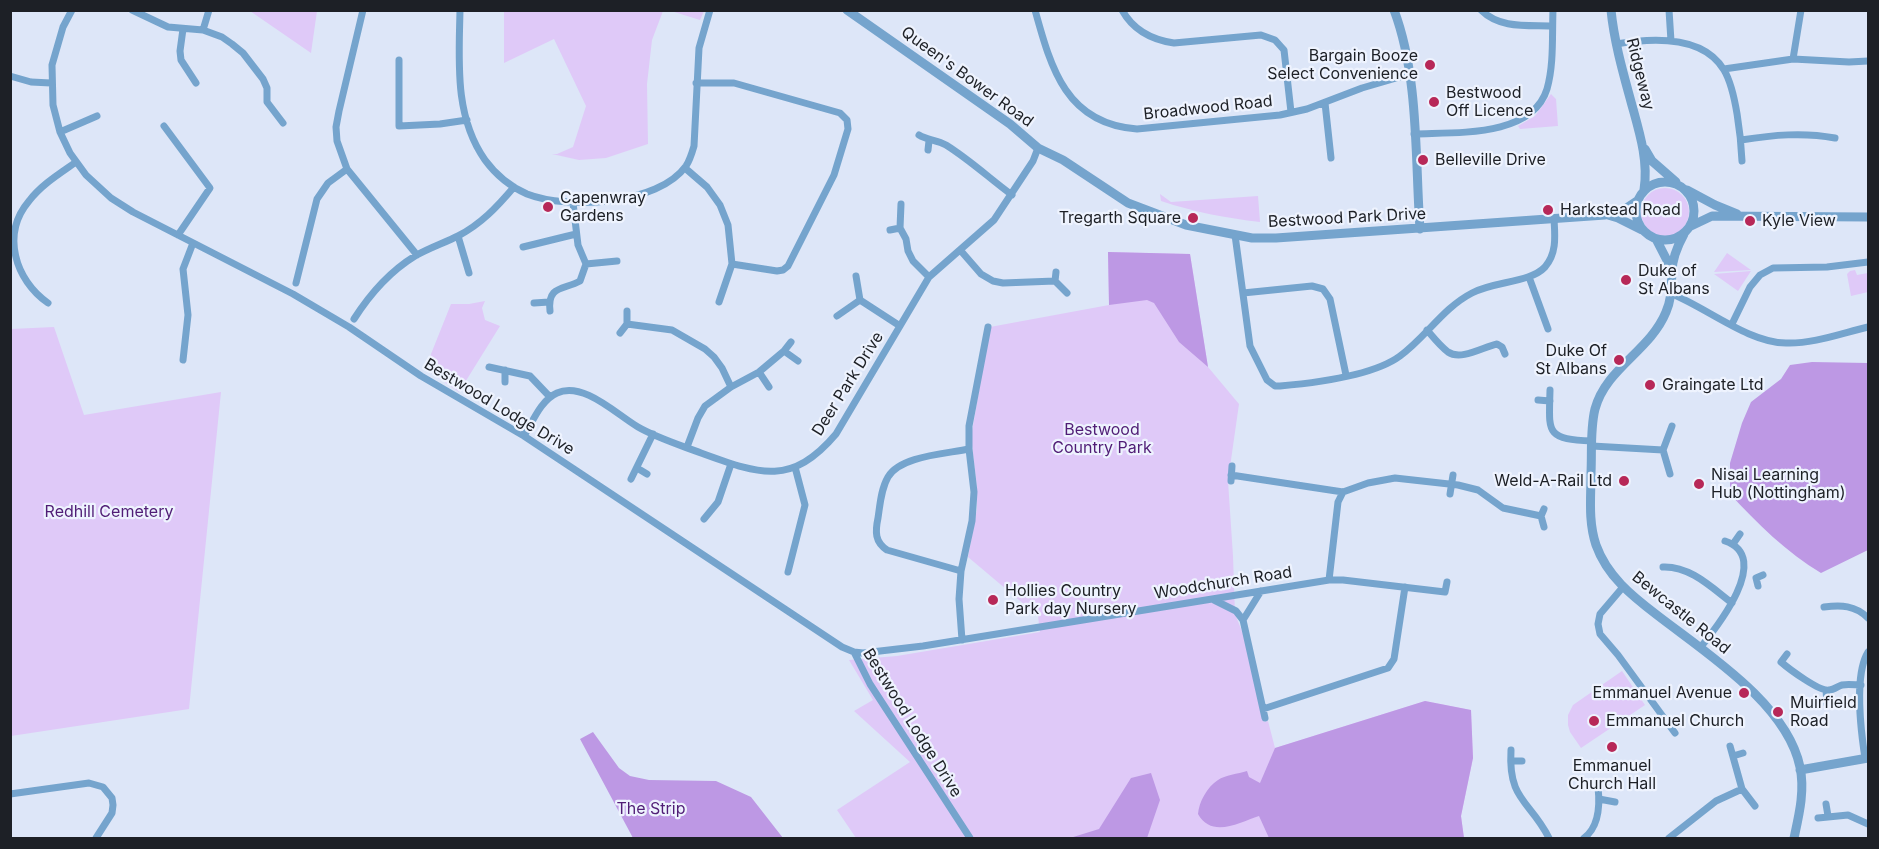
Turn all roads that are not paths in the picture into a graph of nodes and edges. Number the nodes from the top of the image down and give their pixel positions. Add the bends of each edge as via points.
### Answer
1 (132, 10) edge
2 (209, 10) edge
3 (363, 10) edge
4 (460, 10) edge
5 (710, 10) edge
6 (847, 10) edge
7 (1035, 10) edge
8 (1122, 10) edge
9 (1394, 10) edge
10 (1481, 10) edge
11 (1553, 10) edge
12 (1611, 10) edge
13 (1669, 10) edge
14 (1801, 10) edge
15 (71, 11) edge
16 (1552, 26) junction
17 (183, 29) junction
18 (203, 30) junction
19 (1671, 40) junction
20 (1616, 44) junction
21 (1793, 59) junction
22 (399, 60) dead end
23 (1869, 61) edge
24 (1724, 69) junction
25 (1410, 74) junction
26 (10, 76) edge
27 (51, 83) junction
28 (196, 83) dead end
29 (696, 83) junction
30 (1325, 103) junction
31 (1292, 112) junction
32 (97, 116) dead end
33 (467, 120) junction
34 (284, 123) dead end
35 (164, 126) dead end
36 (60, 132) junction
37 (918, 135) dead end
38 (1414, 135) junction
39 (1835, 138) dead end
40 (1741, 140) junction
41 (929, 141) junction
42 (1643, 144) junction
43 (1340, 147) dead end
44 (1038, 148) junction
45 (1330, 148) junction
46 (927, 150) dead end
47 (1331, 158) dead end
48 (1742, 161) dead end
49 (76, 162) junction
50 (685, 168) junction
51 (347, 169) junction
52 (514, 187) junction
53 (1682, 187) junction
54 (1644, 190) junction
55 (1012, 195) junction
56 (1637, 201) junction
57 (573, 202) junction
58 (901, 204) dead end
59 (1605, 215) junction
60 (1741, 215) junction
61 (1869, 217) edge
62 (1554, 219) junction
63 (1691, 226) junction
64 (900, 228) junction
65 (1420, 229) junction
66 (890, 230) dead end
67 (1644, 231) junction
68 (576, 234) junction
69 (1684, 234) junction
70 (178, 235) junction
71 (1235, 235) junction
72 (458, 236) junction
73 (1656, 239) junction
74 (193, 243) junction
75 (534, 245) junction
76 (524, 247) dead end
77 (961, 251) junction
78 (417, 255) junction
79 (537, 255) dead end
80 (617, 261) dead end
81 (1869, 262) edge
82 (466, 264) junction
83 (586, 264) junction
84 (732, 264) junction
85 (456, 268) dead end
86 (1672, 270) junction
87 (1056, 272) dead end
88 (469, 273) dead end
89 (856, 276) dead end
90 (929, 277) junction
91 (1529, 277) junction
92 (1055, 281) junction
93 (296, 284) dead end
94 (1067, 293) dead end
95 (1243, 293) junction
96 (1671, 294) junction
97 (860, 300) junction
98 (549, 302) junction
99 (719, 302) dead end
100 (48, 303) dead end
101 (534, 303) dead end
102 (550, 311) dead end
103 (627, 311) dead end
104 (837, 316) dead end
105 (354, 319) dead end
106 (627, 324) junction
107 (1732, 324) junction
108 (900, 326) junction
109 (988, 327) dead end
110 (1869, 327) edge
111 (1548, 329) dead end
112 (1427, 330) junction
113 (620, 333) dead end
114 (711, 340) dead end
115 (791, 342) dead end
116 (705, 349) junction
117 (783, 351) junction
118 (1505, 354) dead end
119 (183, 360) dead end
120 (798, 361) dead end
121 (489, 367) dead end
122 (506, 370) junction
123 (759, 372) junction
124 (1346, 375) junction
125 (505, 382) dead end
126 (731, 387) junction
127 (769, 387) dead end
128 (1550, 390) dead end
129 (550, 397) junction
130 (1538, 400) dead end
131 (1550, 400) junction
132 (1672, 426) dead end
133 (653, 434) junction
134 (524, 436) junction
135 (1592, 443) junction
136 (687, 447) junction
137 (969, 449) junction
138 (1663, 450) junction
139 (731, 464) junction
140 (1232, 466) dead end
141 (795, 467) junction
142 (637, 468) junction
143 (648, 474) dead end
144 (1670, 474) dead end
145 (1453, 475) dead end
146 (631, 479) dead end
147 (1452, 484) junction
148 (1343, 492) junction
149 (1450, 494) dead end
150 (704, 519) dead end
151 (1544, 527) dead end
152 (1740, 534) dead end
153 (1725, 541) dead end
154 (1733, 544) junction
155 (794, 549) junction
156 (803, 551) dead end
157 (1672, 558) dead end
158 (1663, 567) dead end
159 (1671, 567) junction
160 (961, 571) junction
161 (788, 572) dead end
162 (1742, 576) junction
163 (1329, 580) junction
164 (1447, 582) dead end
165 (1758, 586) dead end
166 (1405, 587) junction
167 (1623, 587) junction
168 (1261, 591) junction
169 (1844, 596) dead end
170 (1211, 599) junction
171 (1732, 603) junction
172 (1844, 606) junction
173 (1824, 607) dead end
174 (1869, 618) edge
175 (1243, 620) junction
176 (962, 640) junction
177 (1700, 648) junction
178 (854, 652) junction
179 (1869, 652) edge
180 (1787, 654) dead end
181 (1861, 685) junction
182 (1826, 690) junction
183 (1827, 704) dead end
184 (1263, 709) junction
185 (1265, 718) dead end
186 (1678, 719) dead end
187 (1670, 725) junction
188 (1675, 733) dead end
189 (1730, 746) dead end
190 (1511, 750) dead end
191 (1743, 753) dead end
192 (1733, 756) junction
193 (1867, 758) edge
194 (1511, 761) junction
195 (1522, 761) dead end
196 (1800, 770) junction
197 (1598, 787) dead end
198 (1742, 789) junction
199 (10, 794) edge
200 (1599, 799) junction
201 (1615, 802) dead end
202 (1826, 804) dead end
203 (1755, 806) dead end
204 (1828, 816) junction
205 (1818, 818) dead end
206 (1869, 824) edge
207 (96, 838) edge
208 (970, 838) edge
209 (1548, 838) edge
210 (1584, 838) edge
211 (1670, 838) edge
212 (1794, 838) edge

1 - 17 street via 168,27
2 - 18 street
3 - 51 street via 336,128
4 - 33 street via 459,83
5 - 29 street via 699,48
6 - 44 street, Queen's Bower Road via 1001,117
7 - 31 street, Broadwood Road via 1058,80 1080,107 1107,123 1137,129
8 - 31 street via 1132,25 1146,34 1174,43 1261,35 1275,40 1285,57
9 - 25 street
10 - 16 street via 1506,25
11 - 16 street
12 - 20 street, Ridgeway
13 - 19 street
14 - 21 street
15 - 27 street, Bestwood Lodge Drive via 56,47
16 - 38 street via 1547,88 1528,114 1497,129
17 - 18 street
17 - 28 street via 181,60
18 - 34 street via 222,37 243,53 263,79 267,102
19 - 20 street
19 - 24 street via 1711,56
20 - 42 street, Ridgeway
21 - 23 street
21 - 24 street
22 - 33 street via 399,126
24 - 40 street
25 - 30 street, Broadwood Road
25 - 38 street
26 - 27 street
27 - 36 street, Bestwood Lodge Drive
29 - 50 street via 694,146
29 - 84 street via 734,84 840,113 847,120 848,129 834,175 788,266 777,271
30 - 31 street, Broadwood Road
30 - 45 street
32 - 36 street
33 - 52 street via 484,159
35 - 70 street via 210,188
36 - 49 street, Bestwood Lodge Drive
37 - 41 street
38 - 65 street
39 - 40 street via 1810,134
40 - 48 street
41 - 46 street
41 - 55 street via 942,143 973,162
42 - 53 street, Ridgeway via 1652,161
42 - 54 street, Ridgeway
43 - 45 street
44 - 55 street, Deer Park Drive
44 - 71 street, Bestwood Park Drive via 1128,203 1186,225
45 - 47 street
49 - 70 street, Bestwood Lodge Drive via 111,198
49 - 100 street via 27,202 17,222 14,256 37,295
50 - 57 street via 673,179 644,192 608,201
50 - 84 street via 707,186 720,206 728,225
51 - 78 street
51 - 93 street via 328,183 317,199
52 - 57 street via 540,198
52 - 72 street via 487,216
53 - 54 street via 1671,182 1656,183
53 - 60 street, Ridgeway
53 - 63 street via 1694,202
54 - 56 street
55 - 77 street, Deer Park Drive via 994,220
56 - 59 street, Bestwood Park Drive
56 - 67 street via 1636,217
57 - 68 street
58 - 64 street
59 - 62 street, Bestwood Park Drive
59 - 67 street, Bestwood Park Drive
60 - 61 street
60 - 63 street via 1712,216
62 - 65 street, Bestwood Park Drive
62 - 91 street via 1552,256 1544,268
63 - 69 street
64 - 66 street
64 - 90 street via 913,261
65 - 71 street, Bestwood Park Drive via 1276,238
67 - 73 street
68 - 75 street
68 - 83 street
69 - 73 street via 1671,240
69 - 86 street, Bewcastle Road
70 - 74 street, Bestwood Lodge Drive
71 - 95 street
72 - 78 street
72 - 82 street
73 - 86 street, Bewcastle Road
74 - 119 street via 183,269 188,305 188,351
74 - 134 street, Bestwood Lodge Drive via 293,294
75 - 76 street
75 - 79 street
77 - 90 street, Deer Park Drive
77 - 92 street via 981,274 993,281
78 - 105 street via 375,289
80 - 83 street
81 - 107 street via 1766,271 1750,287
82 - 85 street
82 - 88 street
83 - 98 street via 580,281 555,291
84 - 99 street
86 - 96 street, Bewcastle Road
87 - 92 street
89 - 97 street
90 - 108 street, Deer Park Drive
91 - 111 street
91 - 112 street via 1473,292
92 - 94 street
95 - 124 street via 1312,286 1323,289 1330,299
95 - 124 street via 1250,346 1270,383 1280,386
96 - 107 street
96 - 135 street, Bewcastle Road via 1665,315 1651,339 1617,370 1601,394 1595,409
97 - 104 street
97 - 108 street
98 - 101 street
98 - 102 street
103 - 106 street
106 - 113 street
106 - 116 street via 672,330
107 - 110 street via 1756,338 1785,343
108 - 141 street, Deer Park Drive via 836,434 810,460
109 - 137 street via 971,410
112 - 118 street via 1454,354 1497,344
112 - 124 street via 1393,360
114 - 116 street
115 - 117 street
116 - 126 street
117 - 120 street
117 - 123 street
121 - 122 street
122 - 125 street
122 - 129 street via 530,376
123 - 126 street
123 - 127 street
126 - 136 street via 705,406
128 - 131 street
129 - 133 street, Deer Park Drive via 563,391 581,391
129 - 134 street
130 - 131 street
131 - 135 street via 1550,424 1555,435
132 - 138 street
133 - 136 street, Deer Park Drive
133 - 142 street
134 - 178 street, Bestwood Lodge Drive
135 - 138 street
135 - 167 street, Bewcastle Road via 1593,534 1606,566
136 - 139 street, Deer Park Drive
137 - 160 street via 974,492
137 - 160 street via 895,468 884,485 876,526 879,544 887,550
138 - 144 street
139 - 141 street, Deer Park Drive via 774,472
139 - 150 street via 718,502
140 - 148 street via 1231,478
141 - 155 street via 805,505
142 - 143 street
142 - 146 street
145 - 147 street
147 - 148 street via 1395,478
147 - 149 street
147 - 151 street via 1478,490 1500,507 1542,512
148 - 163 street via 1338,502
152 - 154 street
153 - 154 street
154 - 162 street via 1742,555
155 - 156 street
155 - 161 street
157 - 159 street
158 - 159 street
159 - 171 street via 1696,576
160 - 176 street
162 - 165 street via 1760,576
162 - 171 street
163 - 166 street, Woodchurch Road
163 - 168 street, Woodchurch Road
164 - 166 street, Woodchurch Road via 1445,592
166 - 184 street via 1394,659 1388,668
167 - 177 street, Bewcastle Road
167 - 187 street via 1600,614 1598,629
168 - 170 street, Woodchurch Road
168 - 175 street
169 - 172 street
170 - 175 street via 1236,611
170 - 176 street, Woodchurch Road
171 - 177 street
172 - 173 street
172 - 174 street
175 - 184 street
176 - 178 street, Woodchurch Road
177 - 196 street, Bewcastle Road via 1772,712 1791,738
178 - 208 street, Bestwood Lodge Drive via 870,684
179 - 181 street via 1862,668
180 - 182 street via 1781,662
181 - 182 street
181 - 193 street via 1861,728
182 - 183 street
184 - 185 street
186 - 187 street
187 - 188 street
189 - 192 street
190 - 194 street
191 - 192 street
192 - 198 street
193 - 196 street
194 - 195 street
194 - 209 street via 1516,792
196 - 212 street, Bewcastle Road via 1801,805
197 - 200 street
198 - 203 street
198 - 211 street via 1716,801
199 - 207 street via 96,784 103,787 112,798 112,813
200 - 201 street
200 - 210 street via 1594,829
202 - 204 street
204 - 205 street
204 - 206 street via 1848,815

